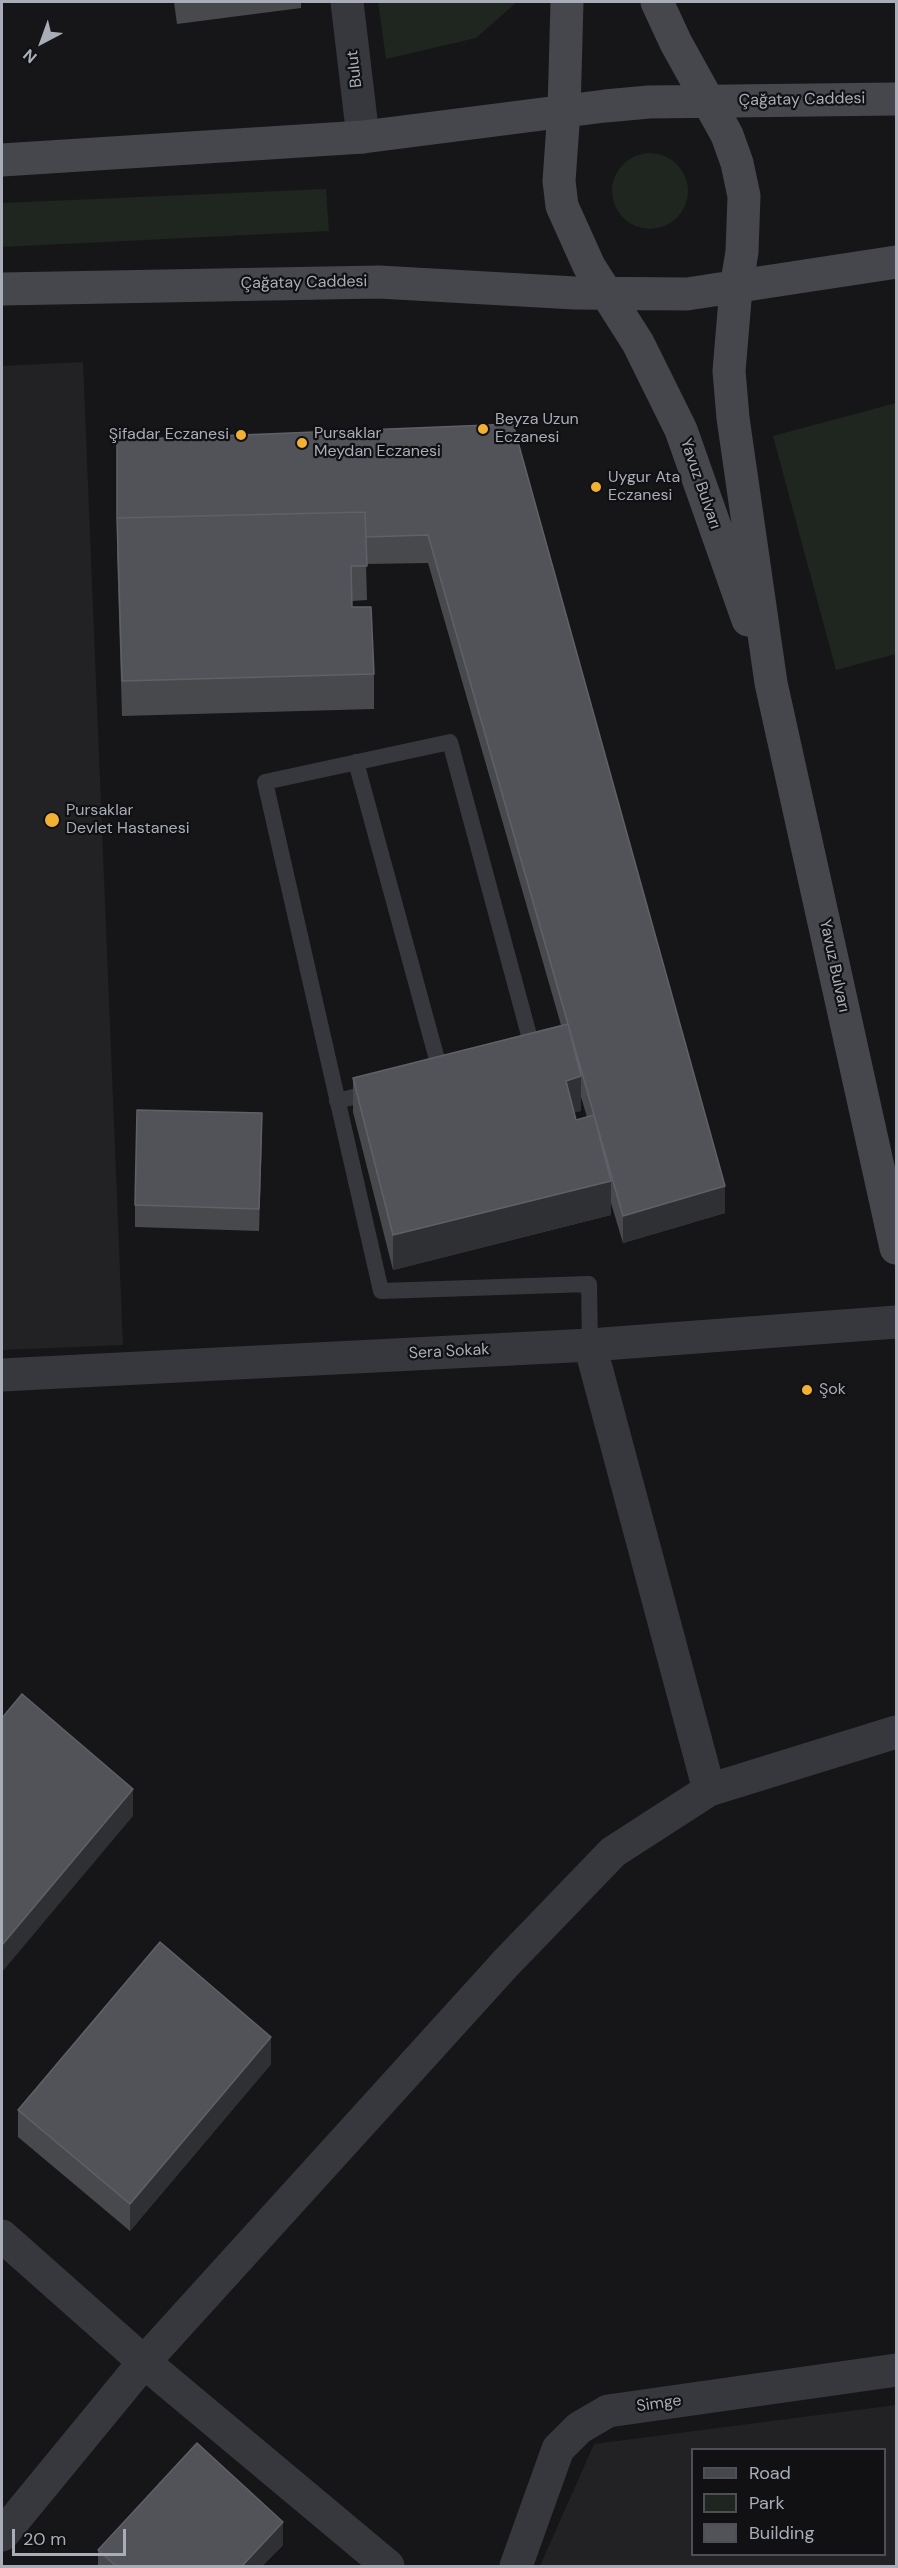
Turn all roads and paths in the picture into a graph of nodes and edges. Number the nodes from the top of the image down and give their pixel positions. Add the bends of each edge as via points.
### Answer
1 (347, 2) edge
2 (567, 2) edge
3 (657, 2) edge
4 (897, 99) edge
5 (708, 101) junction
6 (564, 111) junction
7 (363, 137) junction
8 (2, 160) edge
9 (897, 262) edge
10 (736, 288) junction
11 (2, 289) edge
12 (607, 294) junction
13 (771, 683) junction
14 (356, 762) junction
15 (510, 1056) edge
16 (441, 1074) edge
17 (395, 1086) edge
18 (338, 1101) junction
19 (897, 1248) edge
20 (897, 1322) edge
21 (590, 1346) junction
22 (2, 1375) edge
23 (897, 1732) edge
24 (709, 1790) junction
25 (2, 2236) edge
26 (144, 2362) junction
27 (897, 2370) edge
28 (2, 2535) edge
29 (388, 2566) edge
30 (516, 2566) edge

1 - 7 street, Bulut
2 - 6 main road
3 - 5 main road
4 - 5 main road, Çağatay Caddesi
5 - 6 main road, Çağatay Caddesi
5 - 10 main road, Çağatay Caddesi via 728,135 744,196
6 - 7 main road, Çağatay Caddesi
6 - 12 main road via 559,181 562,206 589,266
7 - 8 main road, Çağatay Caddesi
9 - 10 main road, Çağatay Caddesi
10 - 12 main road, Çağatay Caddesi via 687,294
10 - 13 main road, Yavuz Bulvarı via 729,371 733,418
11 - 12 main road, Çağatay Caddesi via 379,282
12 - 13 main road, Yavuz Bulvarı via 654,372 681,430
13 - 19 main road, Yavuz Bulvarı
14 - 15 lane via 450,742 533,1050
14 - 16 lane
14 - 18 lane via 265,782
17 - 18 lane
18 - 21 lane via 381,1291 589,1284
20 - 21 street, Sera Sokak
21 - 22 street, Sera Sokak
21 - 24 street
23 - 24 street
24 - 26 street via 613,1852 506,1963
25 - 26 street
26 - 28 street
26 - 29 street
27 - 30 street, Simge via 608,2411 579,2428 558,2449

